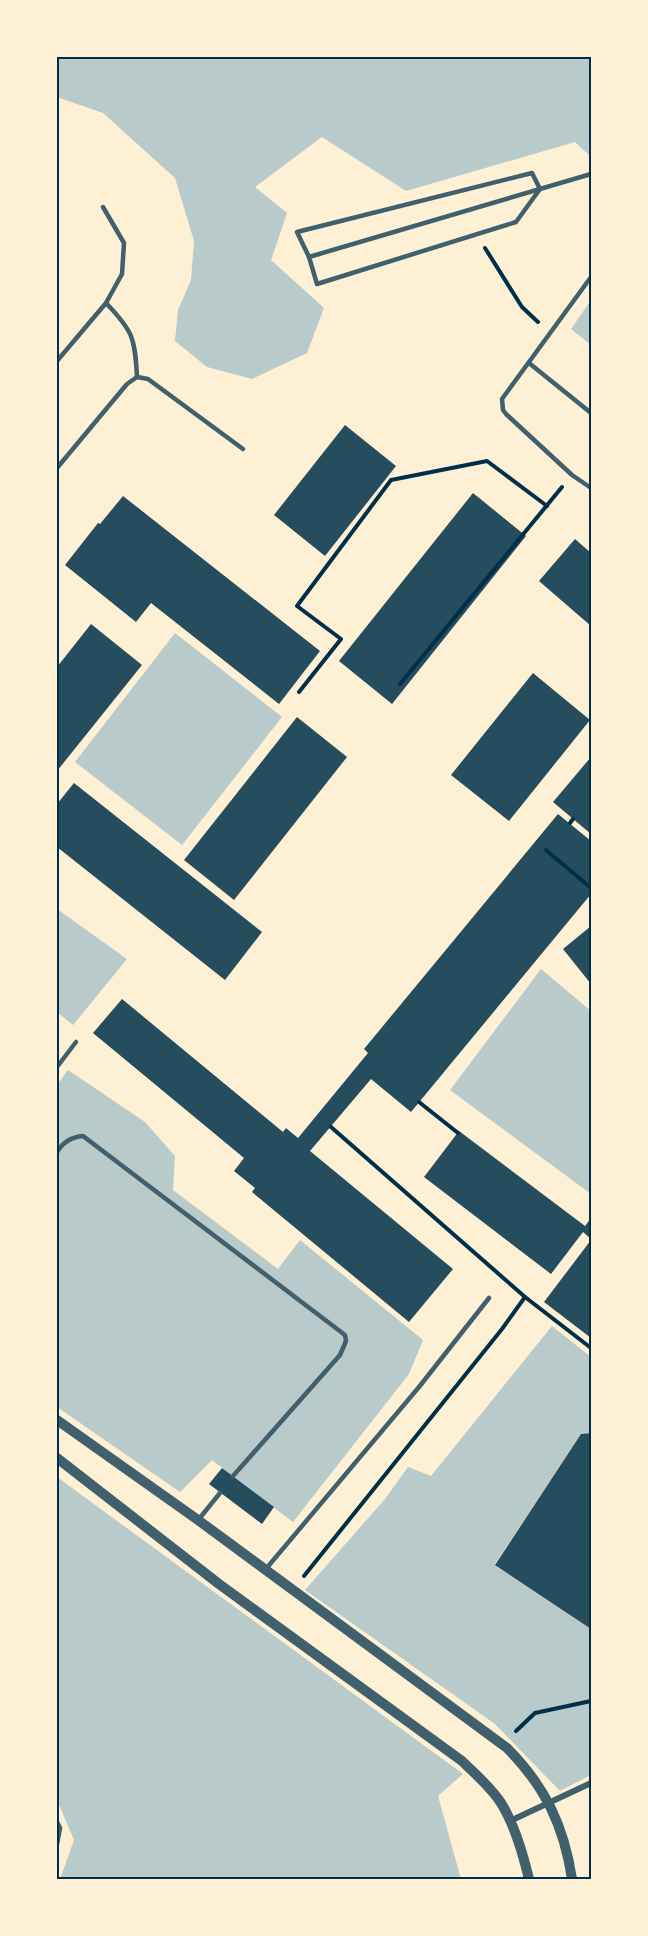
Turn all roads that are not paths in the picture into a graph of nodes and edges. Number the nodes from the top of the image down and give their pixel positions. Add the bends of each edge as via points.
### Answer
1 (591, 174) edge
2 (540, 189) junction
3 (103, 207) dead end
4 (309, 257) junction
5 (591, 277) edge
6 (106, 303) junction
7 (57, 361) edge
8 (528, 363) junction
9 (137, 377) junction
10 (591, 413) edge
11 (243, 449) dead end
12 (57, 468) edge
13 (591, 488) edge
14 (76, 1042) dead end
15 (57, 1067) edge
16 (57, 1152) edge
17 (489, 1298) dead end
18 (57, 1420) edge
19 (57, 1458) edge
20 (233, 1476) dead end
21 (220, 1493) dead end
22 (198, 1520) junction
23 (265, 1570) junction
24 (591, 1783) edge
25 (549, 1801) junction
26 (509, 1821) junction
27 (57, 1822) edge
28 (57, 1844) edge
29 (529, 1879) edge
30 (572, 1879) edge

1 - 2 lane
2 - 4 lane
2 - 4 lane via 516,222 317,285
2 - 4 lane via 532,173 297,232
3 - 6 lane via 124,243 122,274
5 - 8 lane
6 - 7 lane
6 - 9 lane via 126,323 136,347
8 - 10 lane
8 - 13 lane via 502,399 503,411
9 - 11 lane via 148,379
9 - 12 lane
14 - 15 lane
16 - 20 lane via 73,1137 83,1136 345,1335 340,1355
17 - 23 lane
18 - 22 street
19 - 26 street via 219,1584 462,1761 501,1803
21 - 22 lane
22 - 23 street
23 - 25 street via 503,1745 523,1763
24 - 25 street
25 - 26 street
25 - 30 street via 564,1840
26 - 29 street
27 - 28 lane

